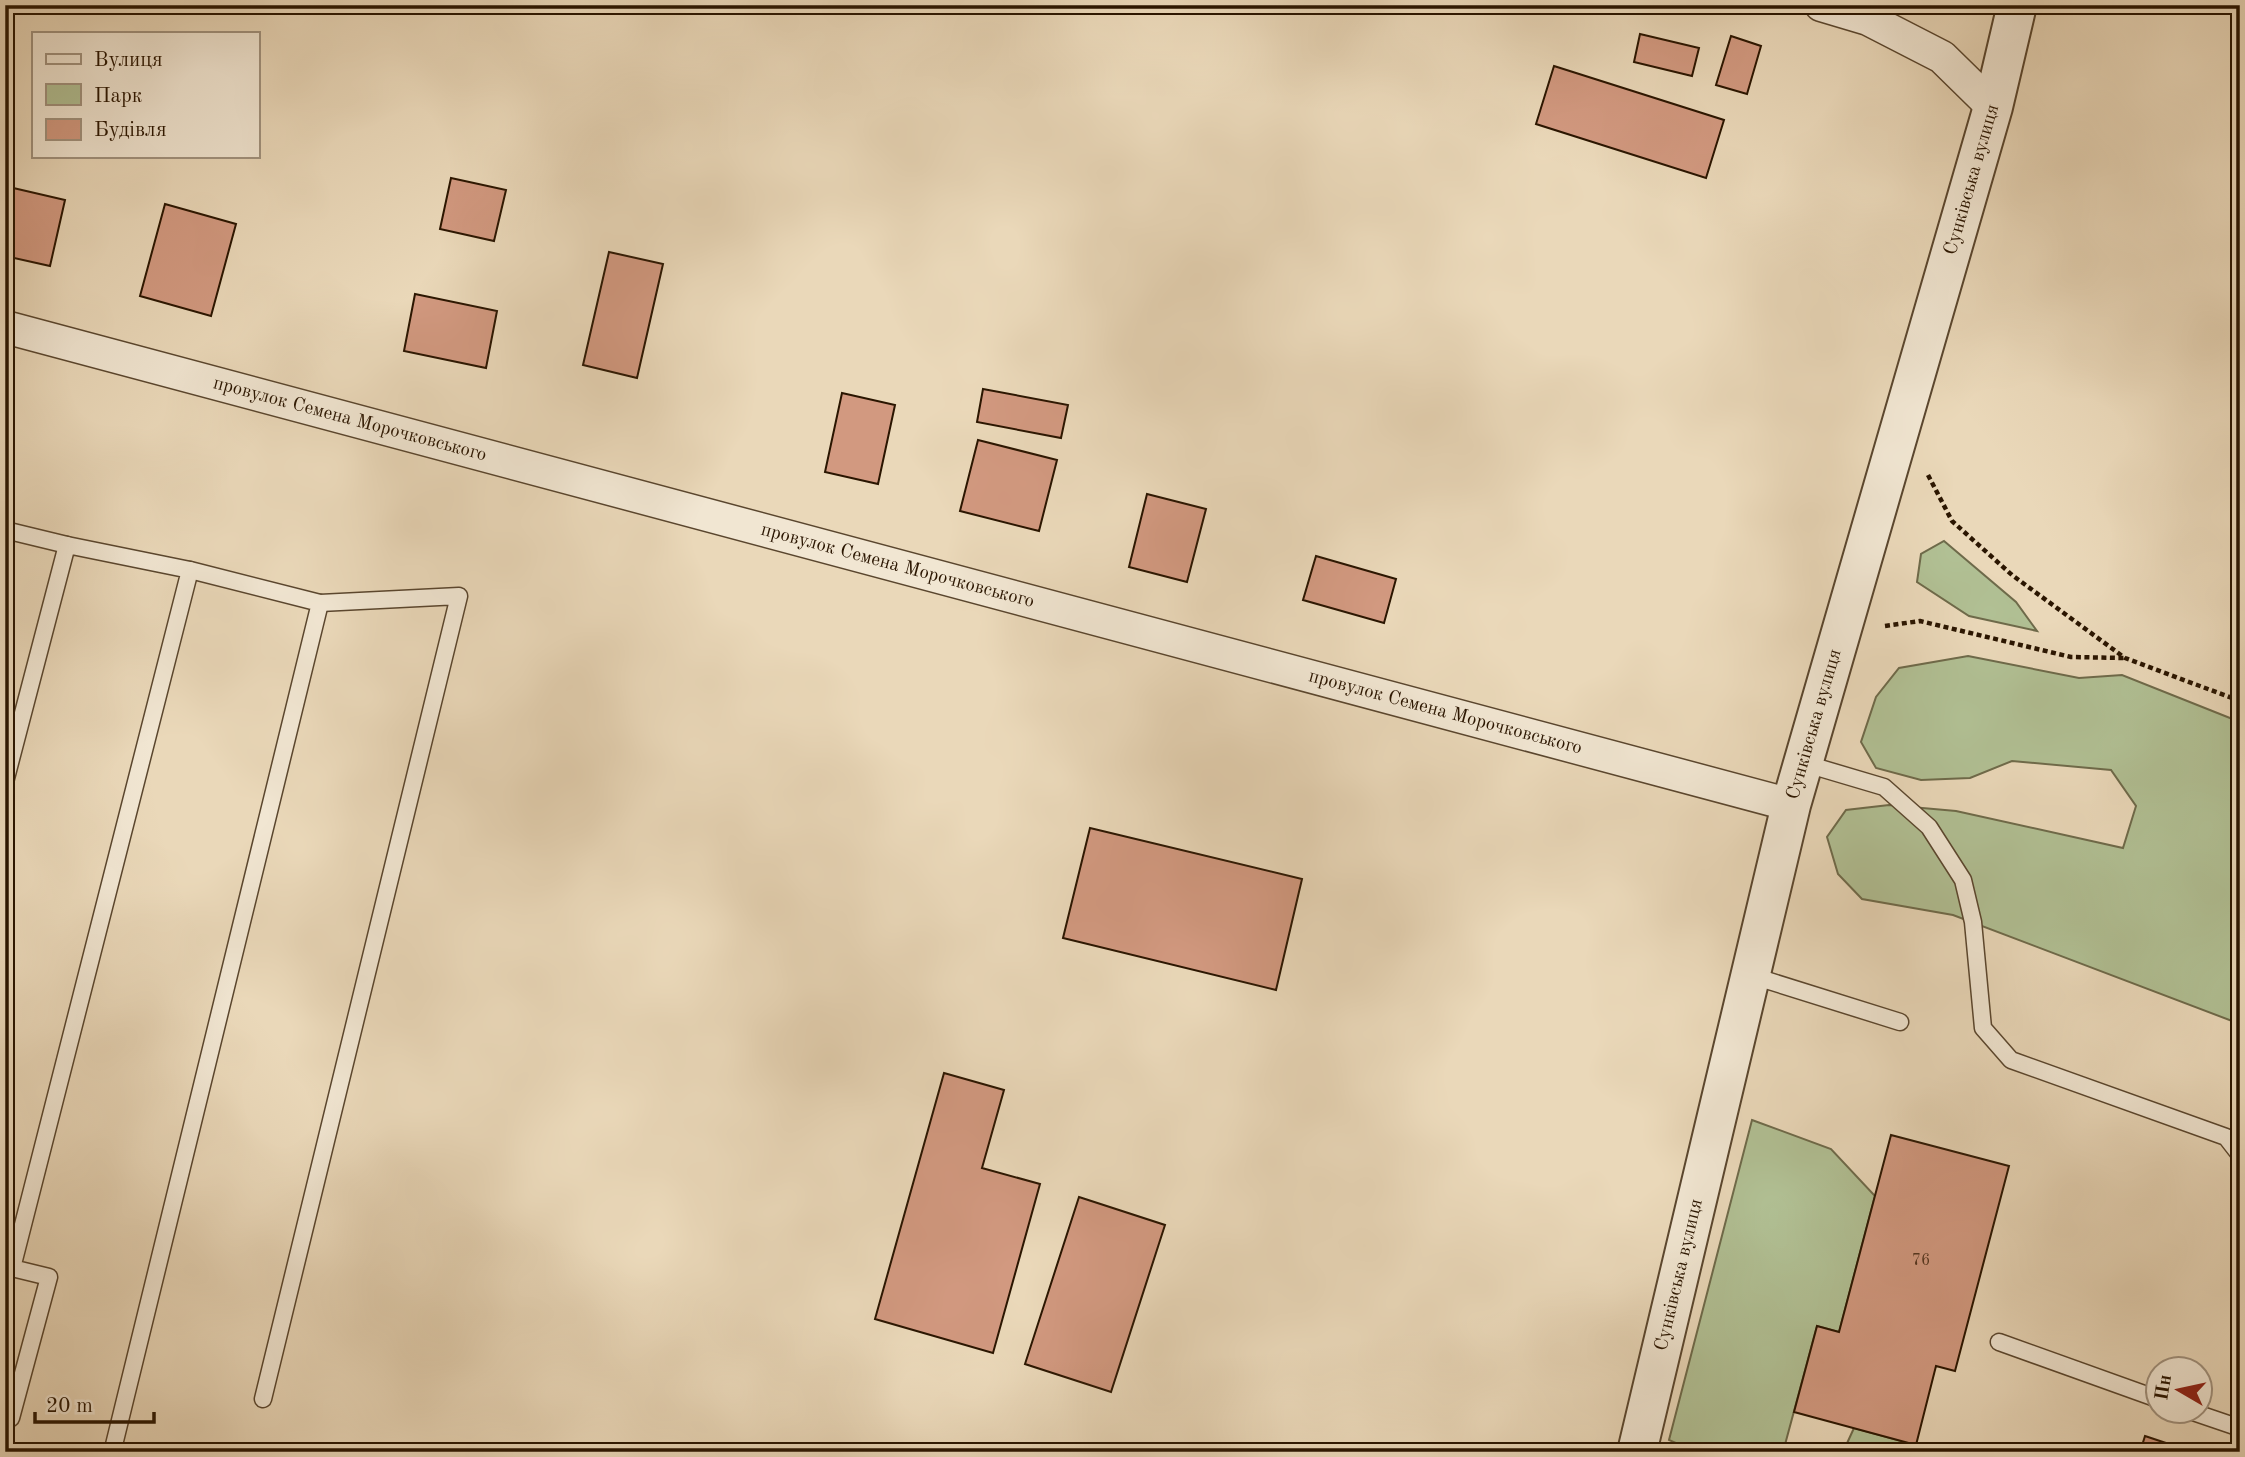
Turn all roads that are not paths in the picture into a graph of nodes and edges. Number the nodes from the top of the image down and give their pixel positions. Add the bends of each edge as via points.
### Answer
1 (1821, 5) edge
2 (2017, 5) edge
3 (1993, 107) junction
4 (5, 327) edge
5 (5, 530) edge
6 (67, 545) junction
7 (190, 570) junction
8 (320, 603) junction
9 (1803, 763) junction
10 (5, 782) edge
11 (1791, 805) junction
12 (1750, 975) junction
13 (1900, 1022) dead end
14 (2240, 1155) edge
15 (9, 1267) edge
16 (1999, 1342) dead end
17 (2144, 1394) edge
18 (263, 1399) dead end
19 (5, 1416) edge
20 (2214, 1419) edge
21 (2240, 1428) edge
22 (113, 1450) dead end
23 (1637, 1452) edge

1 - 3 street via 1868,19 1942,57
2 - 3 street, Сунківська вулиця
3 - 9 street, Сунківська вулиця
4 - 11 street, провулок Семена Морочковського
5 - 6 lane
6 - 7 lane
6 - 10 lane
7 - 8 lane
7 - 15 lane
8 - 18 lane via 459,596
8 - 22 lane
9 - 11 street, Сунківська вулиця
9 - 14 lane via 1884,788 1929,827 1963,880 1973,922 1983,1028 2011,1060 2226,1137
11 - 12 street, Сунківська вулиця
12 - 13 lane
12 - 23 street, Сунківська вулиця
15 - 19 lane via 50,1277 11,1418
16 - 17 lane
20 - 21 lane

